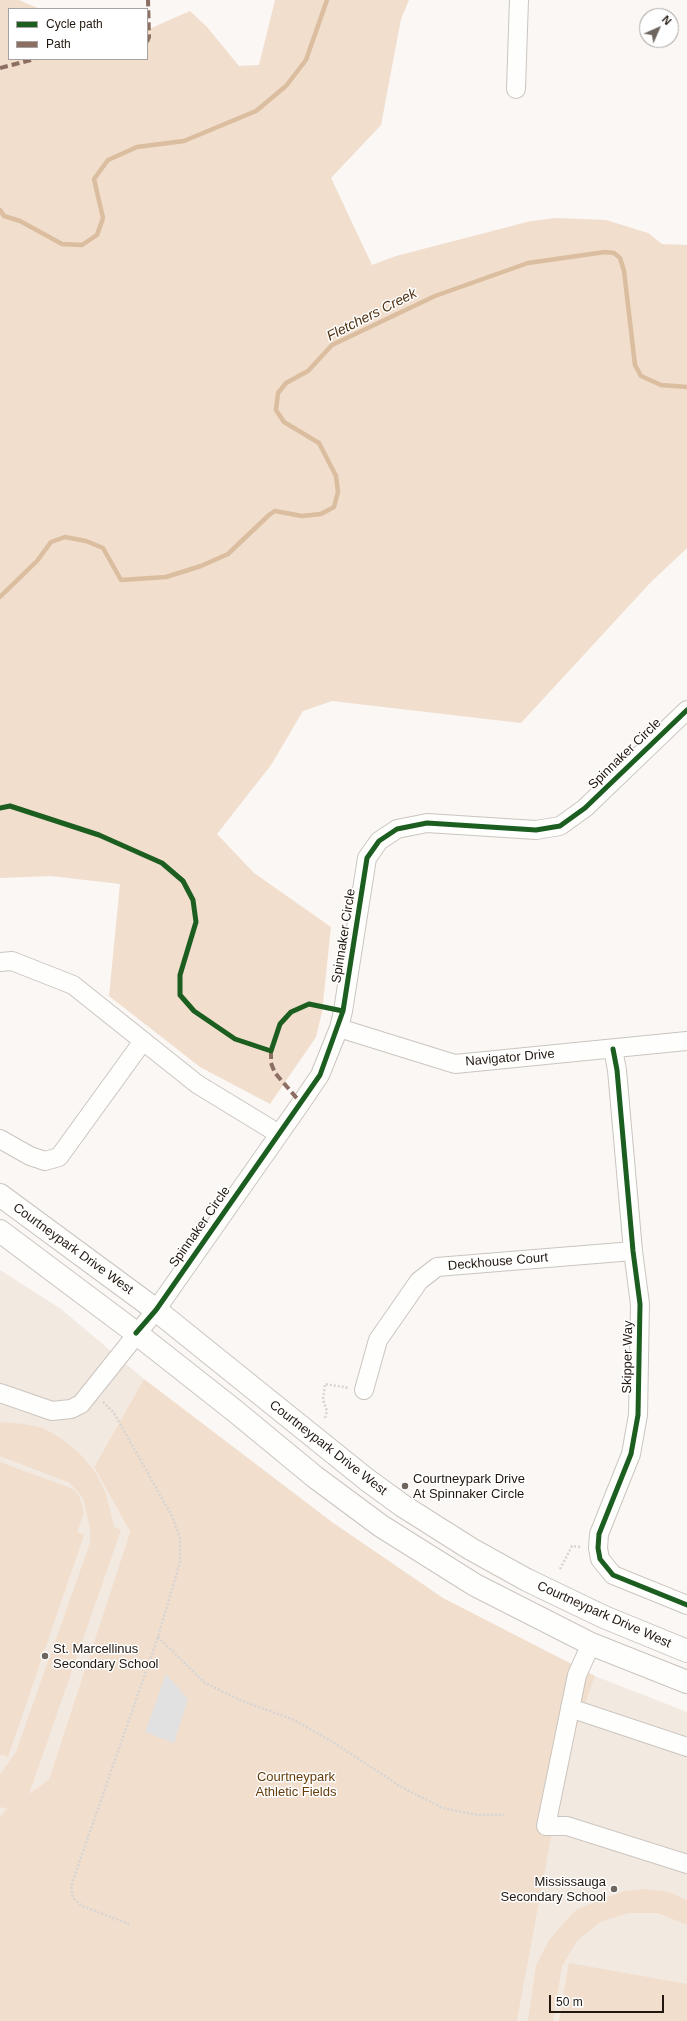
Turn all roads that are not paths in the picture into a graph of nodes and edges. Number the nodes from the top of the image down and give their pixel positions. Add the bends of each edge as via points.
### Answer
1 (519, 0) edge
2 (516, 89) dead end
3 (687, 710) edge
4 (0, 962) edge
5 (339, 1028) junction
6 (143, 1041) junction
7 (687, 1041) edge
8 (613, 1049) junction
9 (279, 1134) junction
10 (0, 1138) edge
11 (0, 1195) edge
12 (0, 1231) edge
13 (633, 1251) junction
14 (156, 1310) junction
15 (136, 1333) junction
16 (364, 1390) road end
17 (0, 1393) edge
18 (687, 1604) edge
19 (604, 1617) junction
20 (591, 1644) junction
21 (687, 1651) edge
22 (687, 1682) edge
23 (570, 1708) junction
24 (687, 1747) edge
25 (687, 1864) edge

1 - 2 street
3 - 5 street, Spinnaker Circle via 585,808 560,826 536,830 426,823 397,830 379,841 367,858 344,1011
4 - 6 street via 12,961 72,984
5 - 8 street, Navigator Drive via 455,1064
5 - 9 street, Spinnaker Circle via 320,1075
6 - 9 street via 197,1084
6 - 10 street via 59,1157 45,1161 30,1156
7 - 8 street, Navigator Drive
8 - 13 street, Skipper Way
9 - 14 street, Spinnaker Circle
11 - 14 main road, Courtneypark Drive West
12 - 15 main road
13 - 16 street, Deckhouse Court via 437,1267 419,1281 378,1340
13 - 18 street, Skipper Way via 640,1304 638,1415 631,1454 599,1534 598,1548 600,1559 613,1576
14 - 15 street, Spinnaker Circle
14 - 19 main road, Courtneypark Drive West via 366,1480 403,1506 514,1573
15 - 17 street, Spinnaker Circle via 81,1404 52,1411
15 - 20 main road via 315,1477 381,1526 475,1585
19 - 20 main road
19 - 21 main road, Courtneypark Drive West
20 - 22 main road
20 - 23 street via 577,1675
23 - 24 street
23 - 25 street via 546,1826 567,1826

